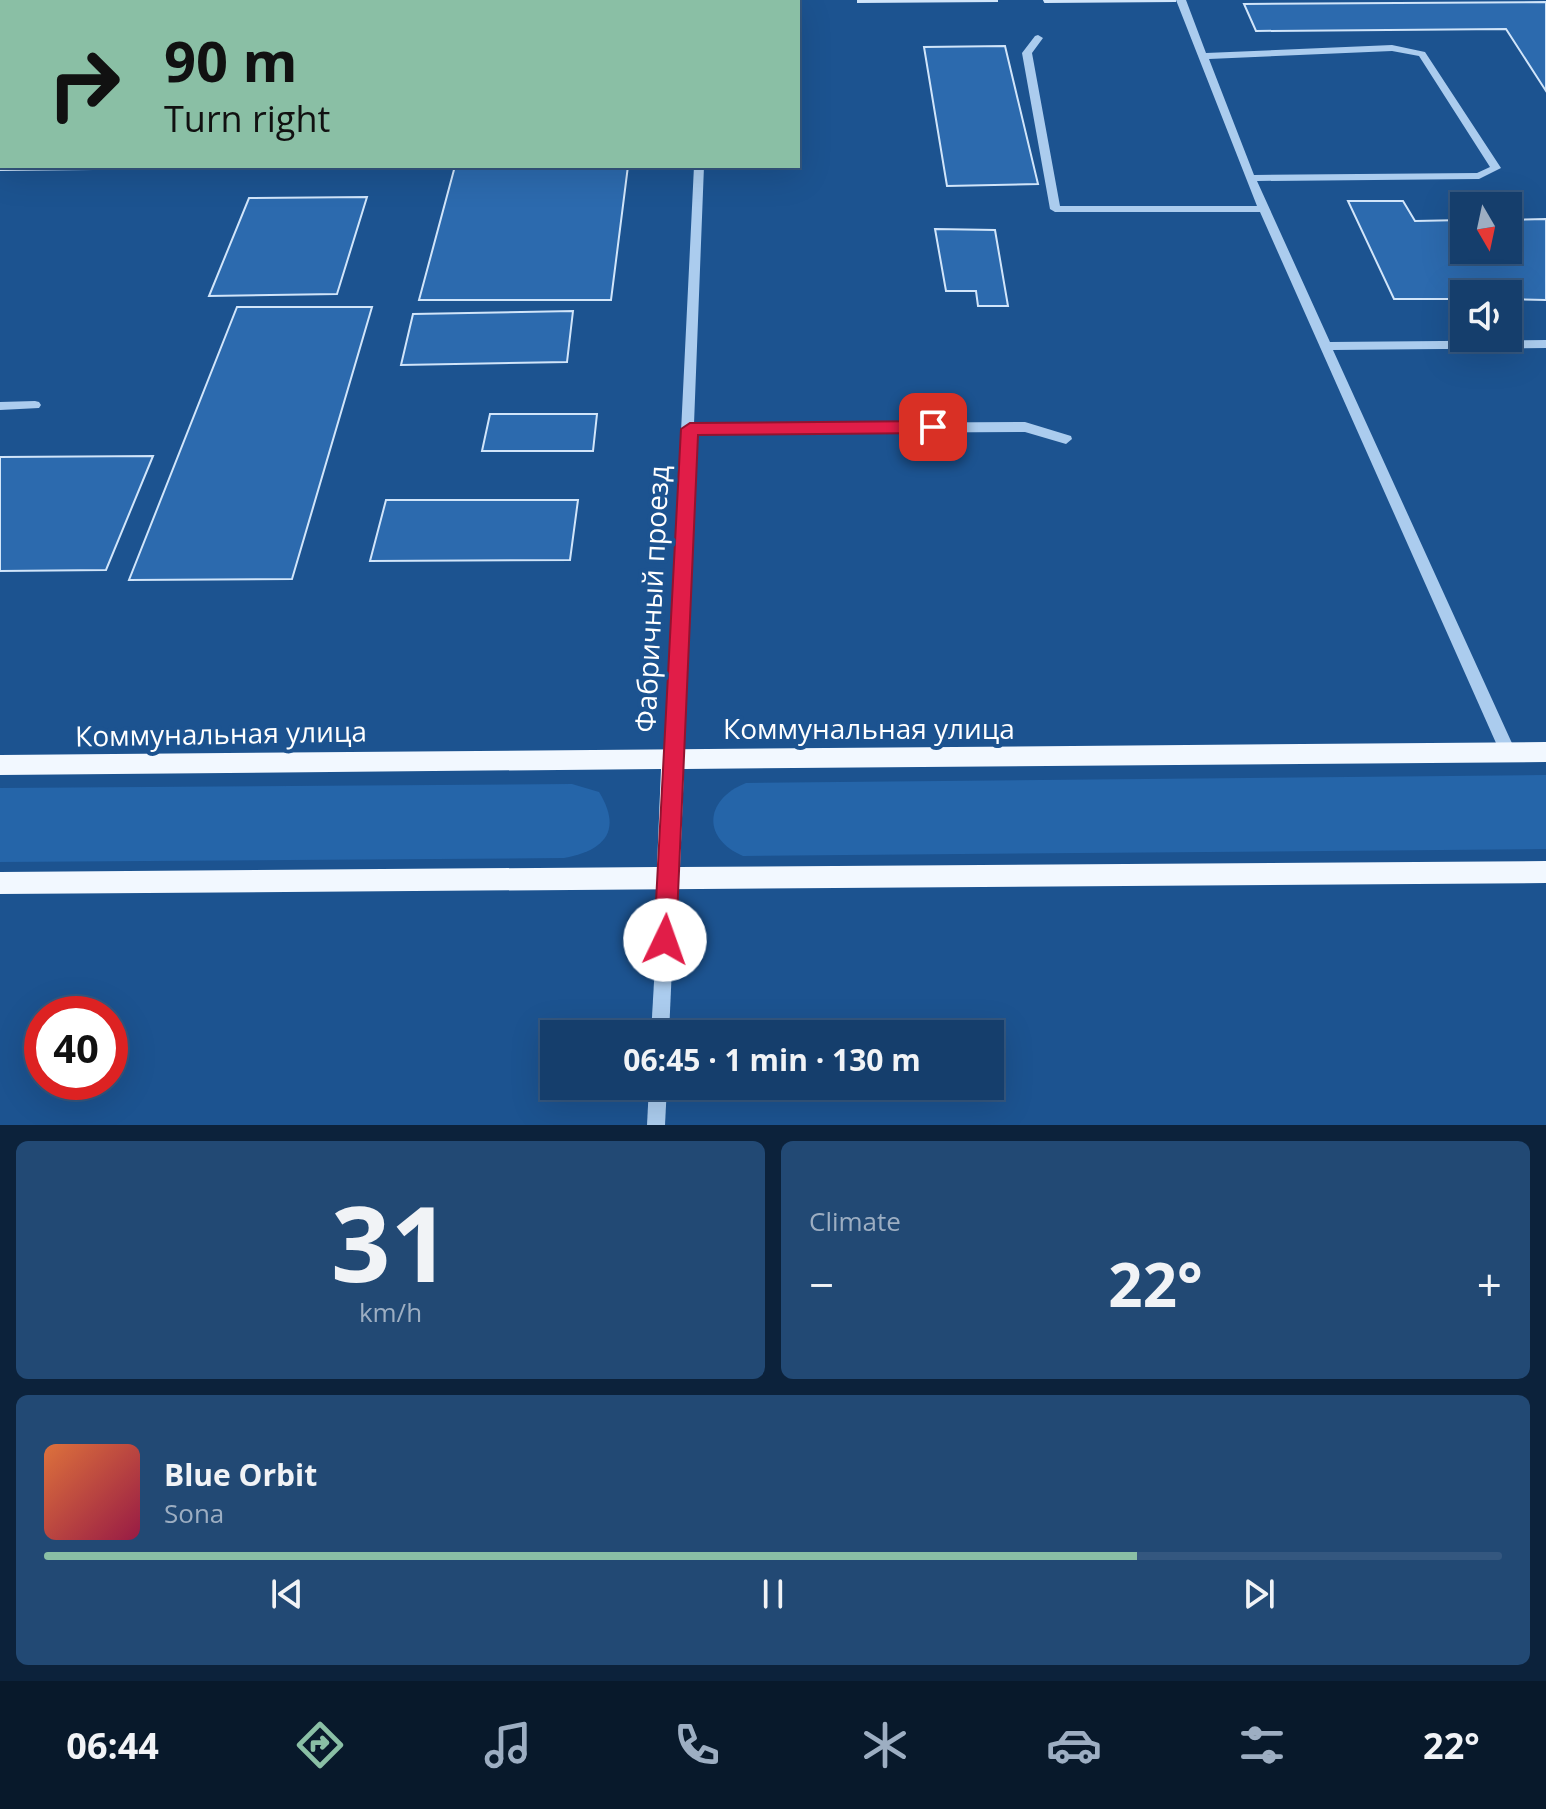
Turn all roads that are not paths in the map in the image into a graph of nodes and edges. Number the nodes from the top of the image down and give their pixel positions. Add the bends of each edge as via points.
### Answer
1 (1181, 0) edge
2 (1038, 38) dead end
3 (1204, 56) junction
4 (699, 168) edge
5 (1250, 178) junction
6 (1264, 209) junction
7 (1546, 344) edge
8 (1325, 346) junction
9 (35, 405) dead end
10 (0, 406) edge
11 (690, 429) junction
12 (1066, 439) dead end
13 (1508, 752) junction
14 (1546, 752) edge
15 (673, 759) junction
16 (0, 765) edge
17 (1544, 876) edge
18 (668, 878) junction
19 (0, 883) edge
20 (661, 1020) edge
21 (657, 1100) edge
22 (656, 1125) edge

1 - 3 street
2 - 6 street via 1027,53 1055,209
3 - 5 street
3 - 5 street via 1392,48 1422,54 1496,168 1479,176
4 - 11 street, Фабричный проезд
5 - 6 street
6 - 8 street
7 - 8 street
8 - 13 street
9 - 10 street
11 - 12 street via 1025,427
11 - 15 street, Фабричный проезд
13 - 14 main road, Коммунальная улица
13 - 15 main road, Коммунальная улица
15 - 16 main road, Коммунальная улица
15 - 18 main road, Фабричный проезд
17 - 18 main road
18 - 19 main road
18 - 20 street, Фабричный проезд
21 - 22 street

